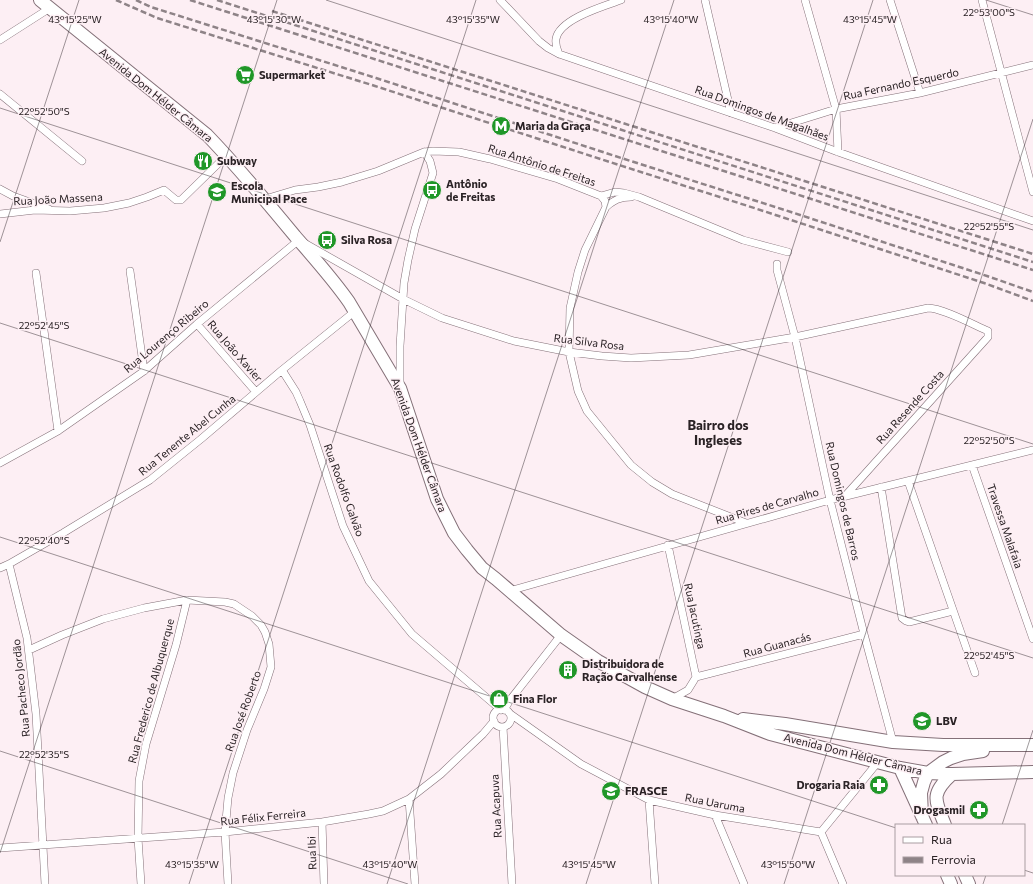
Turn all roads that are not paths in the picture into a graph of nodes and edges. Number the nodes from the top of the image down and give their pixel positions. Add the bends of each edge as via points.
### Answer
1 (40, 0) edge
2 (500, 0) edge
3 (621, 0) edge
4 (705, 0) edge
5 (805, 0) edge
6 (890, 0) edge
7 (982, 0) edge
8 (50, 8) junction
9 (0, 40) edge
10 (559, 54) junction
11 (1033, 65) edge
12 (1001, 73) junction
13 (920, 93) junction
14 (0, 94) edge
15 (836, 109) junction
16 (730, 113) junction
17 (775, 128) junction
18 (424, 152) junction
19 (838, 152) junction
20 (226, 156) junction
21 (82, 160) dead end
22 (0, 189) edge
23 (1033, 192) edge
24 (601, 196) junction
25 (639, 197) junction
26 (265, 199) junction
27 (606, 207) junction
28 (55, 211) junction
29 (0, 214) edge
30 (1032, 219) edge
31 (299, 240) junction
32 (788, 252) dead end
33 (777, 264) dead end
34 (130, 271) dead end
35 (36, 273) dead end
36 (403, 299) junction
37 (943, 311) joint
38 (354, 312) junction
39 (197, 324) junction
40 (794, 337) junction
41 (569, 352) junction
42 (282, 370) junction
43 (144, 371) junction
44 (400, 388) junction
45 (256, 392) junction
46 (58, 431) junction
47 (1033, 450) edge
48 (0, 463) edge
49 (972, 465) junction
50 (908, 481) junction
51 (881, 487) junction
52 (845, 496) junction
53 (830, 500) junction
54 (746, 523) junction
55 (668, 545) junction
56 (9, 564) junction
57 (0, 568) edge
58 (509, 591) junction
59 (188, 600) junction
60 (953, 611) junction
61 (864, 634) junction
62 (561, 636) junction
63 (1033, 639) edge
64 (29, 650) junction
65 (975, 673) dead end
66 (696, 678) junction
67 (688, 690) junction
68 (672, 698) junction
69 (691, 706) junction
70 (504, 711) junction
71 (724, 716) junction
72 (494, 721) junction
73 (503, 727) junction
74 (893, 742) junction
75 (1033, 746) edge
76 (878, 762) junction
77 (900, 768) junction
78 (1033, 772) edge
79 (928, 773) junction
80 (952, 774) junction
81 (409, 799) junction
82 (649, 800) junction
83 (715, 815) junction
84 (924, 821) edge
85 (322, 822) junction
86 (945, 824) edge
87 (225, 832) junction
88 (822, 832) junction
89 (138, 838) junction
90 (43, 845) junction
91 (0, 848) edge
92 (45, 884) edge
93 (141, 884) edge
94 (228, 884) edge
95 (324, 884) edge
96 (416, 884) edge
97 (512, 884) edge
98 (656, 884) edge
99 (744, 884) edge
100 (843, 884) edge

1 - 8 main road, Avenida Dom Hélder Câmara
2 - 10 street, Rua Domingos de Magalhães via 539,41
3 - 10 street via 572,20 563,27 556,38
4 - 16 street
5 - 15 street
6 - 13 street
7 - 12 street
8 - 9 street
8 - 20 main road, Avenida Dom Hélder Câmara via 196,126
10 - 16 street, Rua Domingos de Magalhães
11 - 12 street, Rua Fernando Esquerdo
12 - 13 street, Rua Fernando Esquerdo
12 - 23 street
13 - 15 street, Rua Fernando Esquerdo
14 - 21 street
15 - 17 street, Rua Fernando Esquerdo
15 - 19 street
16 - 17 street, Rua Domingos de Magalhães
17 - 19 street, Rua Domingos de Magalhães
18 - 24 street, Rua Antônio de Freitas via 459,152 486,158 558,179
18 - 26 street via 349,180 295,190
18 - 36 street via 433,173 415,230
19 - 30 street, Rua Domingos de Magalhães
20 - 26 main road, Avenida Dom Hélder Câmara
20 - 28 street, Rua João Massena via 181,200 176,200 162,190 137,201 115,206 84,211
22 - 28 street
24 - 25 street, Rua Antônio de Freitas via 615,192
24 - 27 street
25 - 27 street via 624,197 612,201
25 - 32 street, Rua Antônio de Freitas via 743,240
26 - 31 main road, Avenida Dom Hélder Câmara
27 - 41 street via 578,272 570,308
28 - 29 street, Rua João Massena via 35,210
31 - 36 street, Rua Silva Rosa
31 - 38 main road, Avenida Dom Hélder Câmara via 342,292
31 - 39 street, Rua Lourenço Ribeiro
33 - 40 street, Rua Domingos de Barros
34 - 43 street
35 - 46 street
36 - 41 street, Rua Silva Rosa via 442,318 514,341
36 - 44 street
37 - 40 street, Rua Silva Rosa via 928,308
37 - 52 street, Rua Resende Costa via 988,331 988,337
38 - 42 street, Rua Tenente Abel Cunha
38 - 44 main road, Avenida Dom Hélder Câmara
39 - 43 street, Rua Lourenço Ribeiro
39 - 45 street, Rua João Xavier
40 - 41 street, Rua Silva Rosa via 689,355 631,358
40 - 53 street, Rua Domingos de Barros
41 - 54 street via 578,391 587,411 631,465 672,494
42 - 45 street, Rua Tenente Abel Cunha
42 - 70 street, Rua Rodolfo Galvão via 296,392 310,425 343,526 369,581 412,634
43 - 46 street, Rua Lourenço Ribeiro
44 - 58 main road, Avenida Dom Hélder Câmara via 436,499 454,533 482,568
45 - 56 street, Rua Tenente Abel Cunha via 150,480
46 - 48 street, Rua Lourenço Ribeiro
47 - 49 street, Rua Pires de Carvalho
49 - 50 street, Rua Pires de Carvalho
49 - 63 street, Travessa Malafaia
50 - 51 street, Rua Pires de Carvalho
50 - 60 street
51 - 52 street, Rua Pires de Carvalho
51 - 60 street via 902,618 909,622
52 - 53 street, Rua Pires de Carvalho
53 - 54 street, Rua Pires de Carvalho
53 - 61 street, Rua Domingos de Barros
54 - 55 street, Rua Pires de Carvalho
55 - 58 street, Rua Pires de Carvalho
55 - 66 street, Rua Jacutinga
56 - 57 street, Rua Tenente Abel Cunha
56 - 64 street, Rua Pacheco Jordão
58 - 62 main road, Avenida Dom Hélder Câmara
59 - 64 street, Rua José Roberto via 103,619
59 - 87 street, Rua José Roberto via 234,604 261,624 269,644 271,667 233,773
59 - 89 street, Rua Frederico de Albuquerque via 145,752 139,781
60 - 65 street
61 - 66 street, Rua Guanacás
61 - 74 street, Rua Domingos de Barros
62 - 68 main road, Avenida Dom Hélder Câmara via 620,674
62 - 70 street
64 - 90 street, Rua Pacheco Jordão via 36,714
66 - 67 street
67 - 68 street
67 - 69 street
68 - 69 main road, Avenida Dom Hélder Câmara
69 - 71 main road, Avenida Dom Hélder Câmara
70 - 72 street via 495,713
70 - 73 street via 511,719
70 - 82 street, Rua Uaruma via 581,764
71 - 74 main road, Avenida Dom Hélder Câmara
71 - 76 main road, Avenida Dom Hélder Câmara via 770,734
72 - 73 street
72 - 81 street, Rua Félix Ferreira via 442,774
73 - 97 street, Rua Acapuva
74 - 75 main road, Avenida Dom Hélder Câmara
75 - 79 main road via 963,754 943,762
76 - 77 main road, Avenida Dom Hélder Câmara
76 - 88 street
77 - 79 main road, Avenida Dom Hélder Câmara
77 - 84 main road
78 - 80 main road, Avenida Dom Hélder Câmara
79 - 80 main road, Avenida Dom Hélder Câmara
79 - 84 main road via 921,793
80 - 86 main road via 937,795 937,804
81 - 85 street, Rua Félix Ferreira via 383,811
81 - 96 street
82 - 83 street, Rua Uaruma
82 - 98 street
83 - 88 street, Rua Uaruma
83 - 99 street
85 - 87 street, Rua Félix Ferreira
85 - 95 street, Rua Ibi
87 - 89 street, Rua Félix Ferreira
87 - 94 street, Rua José Roberto
88 - 100 street
89 - 90 street, Rua Félix Ferreira
89 - 93 street, Rua Frederico de Albuquerque
90 - 91 street, Rua Félix Ferreira
90 - 92 street, Rua Pacheco Jordão

